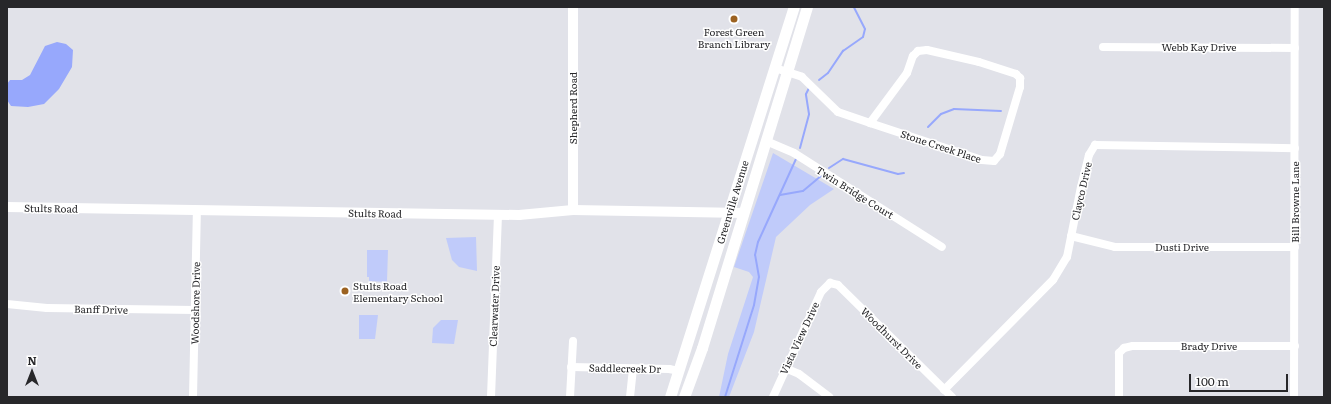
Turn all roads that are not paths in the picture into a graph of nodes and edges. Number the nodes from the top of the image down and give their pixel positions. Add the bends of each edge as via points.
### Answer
1 (573, 7) edge
2 (794, 7) edge
3 (807, 7) edge
4 (1295, 7) edge
5 (1103, 47) dead end
6 (1295, 48) junction
7 (780, 70) junction
8 (870, 123) junction
9 (766, 141) junction
10 (1295, 148) junction
11 (7, 207) edge
12 (197, 210) junction
13 (572, 210) junction
14 (729, 213) junction
15 (744, 213) junction
16 (498, 214) junction
17 (1071, 236) junction
18 (942, 247) dead end
19 (1295, 247) junction
20 (830, 283) joint
21 (7, 304) edge
22 (195, 310) junction
23 (573, 341) dead end
24 (1294, 346) junction
25 (572, 367) junction
26 (633, 368) junction
27 (785, 368) junction
28 (679, 371) junction
29 (944, 390) junction
30 (193, 397) edge
31 (491, 397) edge
32 (570, 397) edge
33 (630, 397) edge
34 (670, 397) edge
35 (684, 397) edge
36 (773, 397) edge
37 (829, 397) edge
38 (952, 397) edge
39 (1119, 397) edge
40 (1294, 397) edge

1 - 13 street, Shepherd Road
2 - 7 main road, Greenville Avenue
3 - 7 main road, Greenville Avenue
4 - 6 street, Bill Browne Lane
5 - 6 street, Webb Kay Drive
6 - 10 street, Bill Browne Lane
7 - 8 street, Stone Creek Place via 808,82 838,112
7 - 9 main road, Greenville Avenue
7 - 14 main road, Greenville Avenue
8 - 8 street, Stone Creek Place via 982,160 994,161 1000,154 1020,87 1020,78 1016,74 979,62 927,50 918,51 907,73
9 - 15 main road, Greenville Avenue
9 - 18 street, Twin Bridge Court via 794,153
10 - 17 street, Clayco Drive via 1095,145 1089,155
10 - 19 street, Bill Browne Lane
11 - 12 street, Stults Road
12 - 16 street, Stults Road
12 - 22 street, Woodshore Drive
13 - 14 street, Stults Road
13 - 16 street, Stults Road
14 - 15 street, Stults Road
14 - 28 main road, Greenville Avenue
15 - 35 main road, Greenville Avenue
16 - 31 street, Clearwater Drive
17 - 19 street, Dusti Drive via 1116,247
17 - 29 street, Clayco Drive via 1067,257 1053,280
19 - 24 street, Bill Browne Lane
20 - 27 street, Vista View Drive via 821,292
20 - 29 street, Woodhurst Drive via 838,285
21 - 22 street, Banff Drive via 47,308
22 - 30 street, Woodshore Drive
23 - 25 street
24 - 39 street, Brady Drive via 1124,348 1119,353
24 - 40 street, Bill Browne Lane
25 - 26 street, Saddlecreek Dr
25 - 32 street
26 - 28 street, Saddlecreek Dr
26 - 33 street
27 - 36 street, Vista View Drive
27 - 37 street via 799,374
28 - 34 main road, Greenville Avenue
29 - 38 street, Woodhurst Drive

